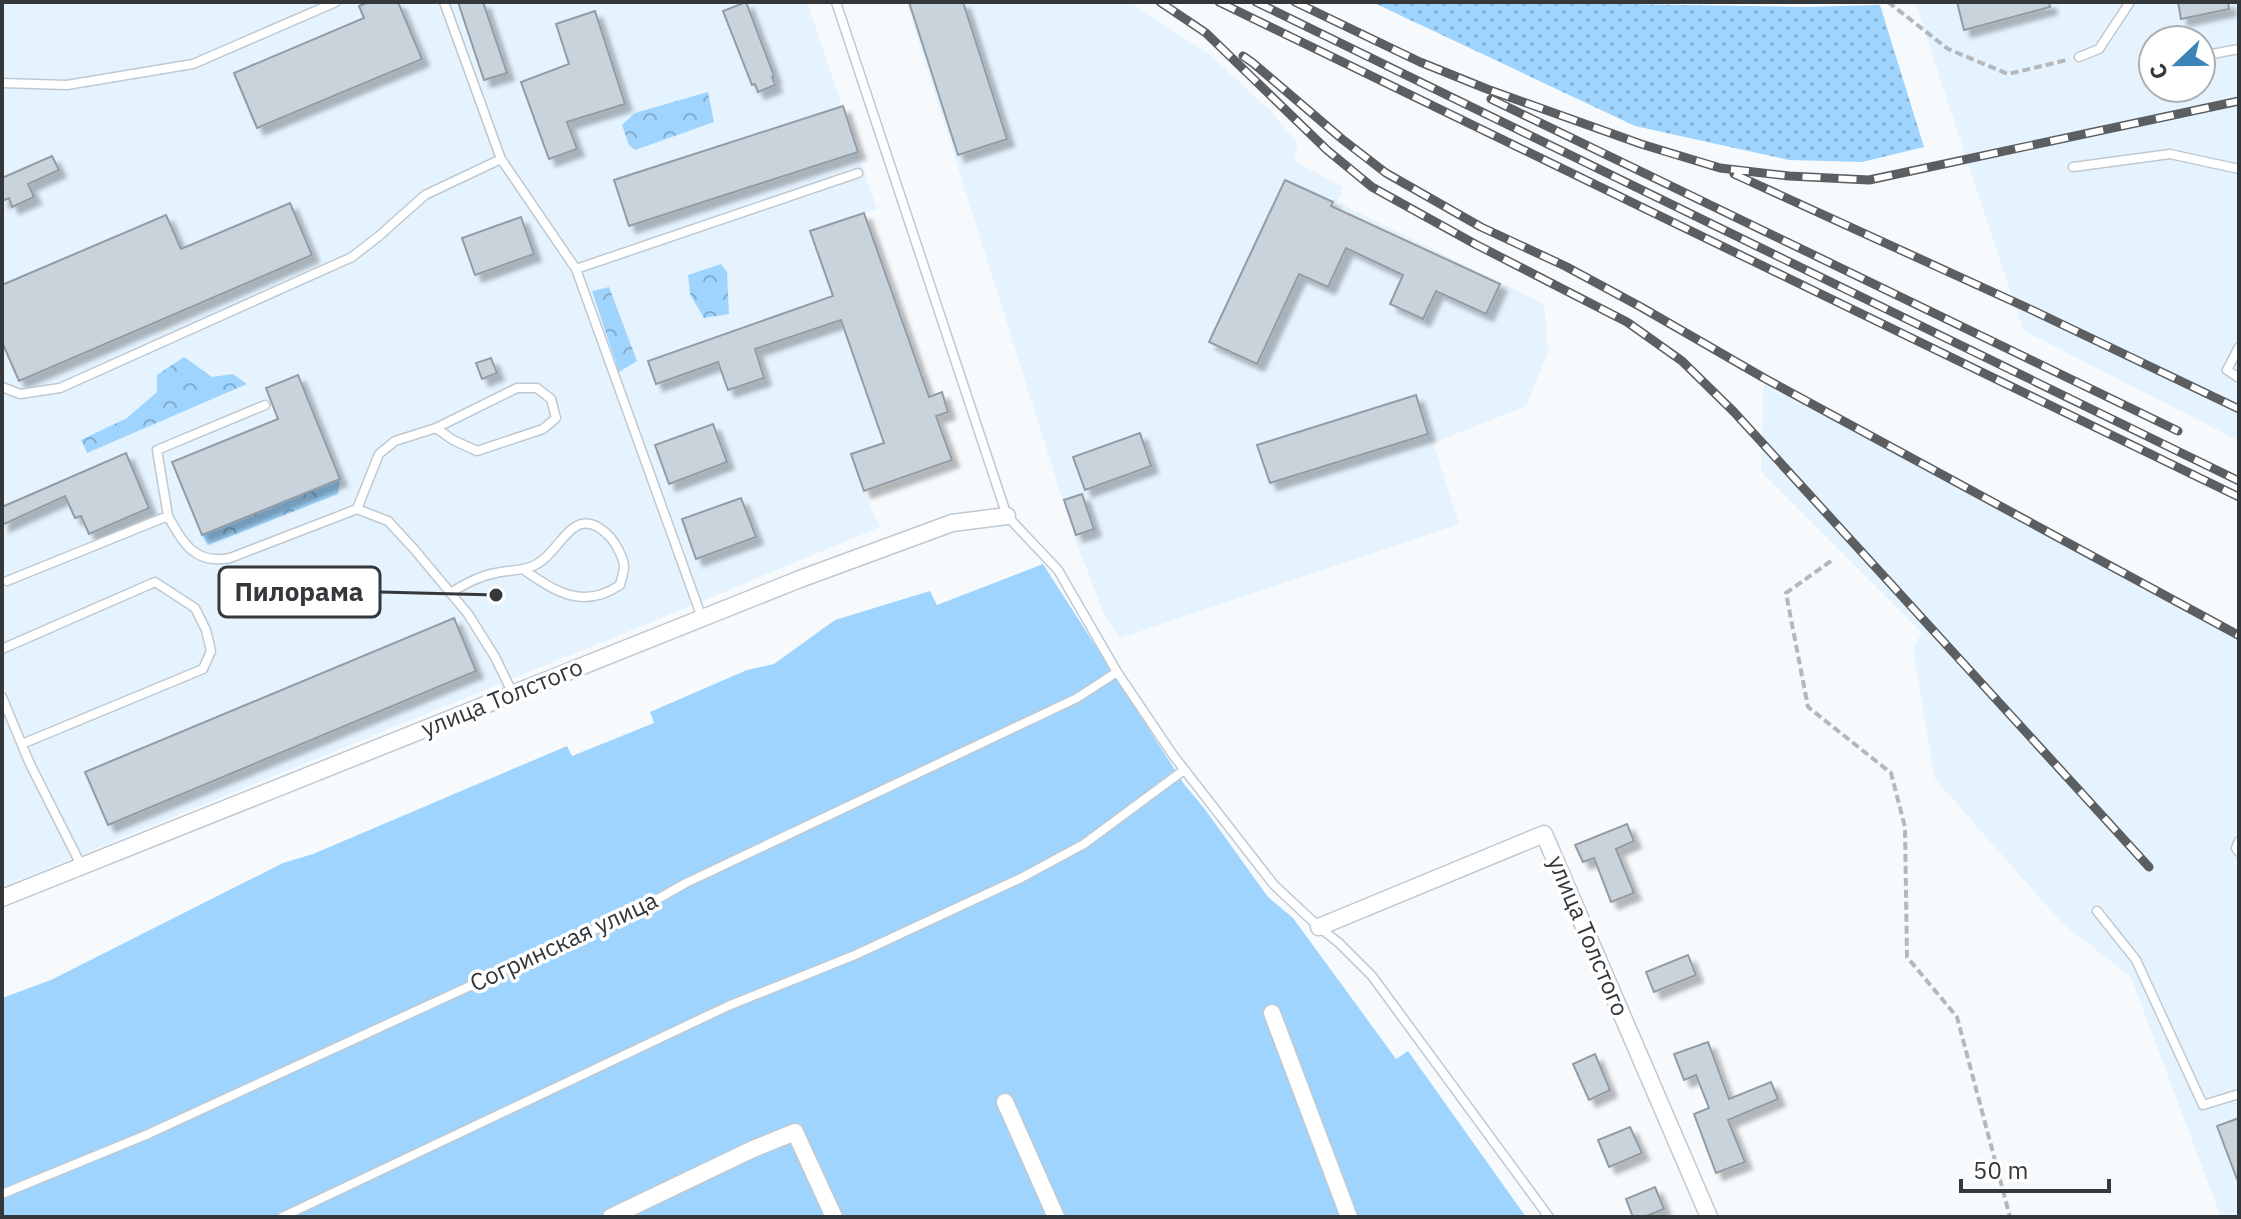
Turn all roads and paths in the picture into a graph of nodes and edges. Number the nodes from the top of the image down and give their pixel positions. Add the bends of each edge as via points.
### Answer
1 (336, 2) edge
2 (444, 2) edge
3 (836, 2) edge
4 (1888, 2) edge
5 (2130, 2) edge
6 (322, 5) edge
7 (2239, 49) edge
8 (2217, 53) edge
9 (2079, 57) joint
10 (2, 83) edge
11 (501, 159) junction
12 (2073, 167) dead end
13 (2239, 169) edge
14 (858, 173) dead end
15 (576, 269) junction
16 (2239, 347) edge
17 (2239, 378) edge
18 (2, 387) edge
19 (265, 405) dead end
20 (436, 428) junction
21 (357, 509) junction
22 (168, 516) junction
23 (1007, 516) junction
24 (1831, 561) dead end
25 (524, 570) junction
26 (7, 581) dead end
27 (450, 593) junction
28 (702, 618) junction
29 (2, 649) edge
30 (1117, 672) junction
31 (513, 694) junction
32 (2, 697) edge
33 (22, 744) junction
34 (1184, 770) junction
35 (2239, 841) edge
36 (2239, 852) edge
37 (81, 865) junction
38 (2, 898) edge
39 (2097, 911) dead end
40 (1319, 927) junction
41 (1272, 1013) dead end
42 (2239, 1094) edge
43 (1005, 1102) dead end
44 (2, 1194) edge
45 (282, 1217) edge
46 (611, 1217) edge
47 (834, 1217) edge
48 (1056, 1217) edge
49 (1349, 1217) edge
50 (1549, 1217) edge
51 (1709, 1217) edge
52 (2010, 1217) edge

1 - 6 lane
2 - 11 lane
3 - 23 lane
4 - 9 path via 1948,49 2008,74
5 - 9 lane via 2099,49
6 - 10 lane via 193,64 67,85
7 - 8 lane
11 - 15 lane
11 - 18 lane via 425,195 352,257 60,388 20,394
12 - 13 lane via 2170,154
14 - 15 lane
15 - 28 lane
16 - 17 lane via 2227,370
19 - 22 lane via 157,450
20 - 20 lane via 517,388 537,388 551,399 556,418 543,429 477,451
20 - 21 lane via 395,441 379,454
21 - 22 lane via 218,561 204,559 183,542
21 - 27 lane via 388,521
22 - 26 lane
23 - 28 street, улица Толстого via 952,523
23 - 30 lane via 1058,570
24 - 52 path via 1786,593 1808,707 1891,773 1905,827 1907,957 1957,1017
25 - 25 lane via 550,555 570,528 583,524 595,525 613,540 624,565 620,585 582,598 552,589
25 - 27 lane via 493,573
27 - 31 lane via 495,657
28 - 31 street, улица Толстого
29 - 33 lane via 155,582 195,608 211,651 203,669
30 - 34 lane
30 - 44 lane, Согринская улица via 1077,698 626,917 146,1135
31 - 37 street, улица Толстого
32 - 33 lane
33 - 37 lane
34 - 40 lane via 1274,885
34 - 45 lane via 1084,844 1021,878 855,955 728,1006
35 - 36 lane
37 - 38 street, улица Толстого
39 - 42 lane via 2136,960 2203,1105
40 - 50 lane via 1372,976
40 - 51 street, улица Толстого via 1544,834
41 - 49 street
43 - 48 street
46 - 47 street via 795,1132

